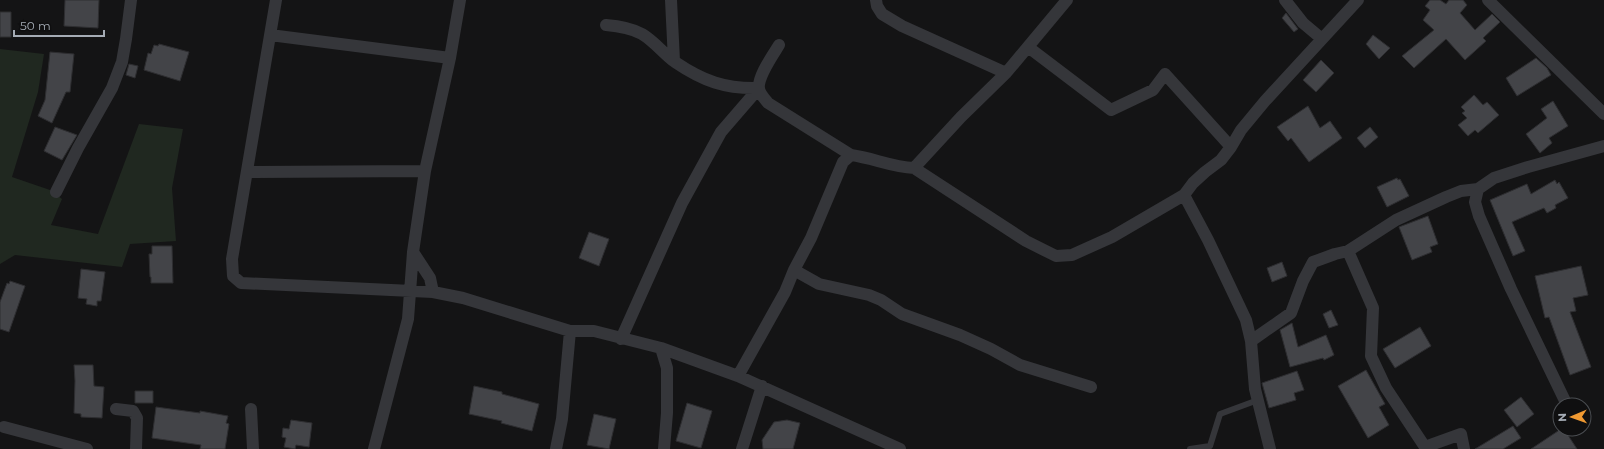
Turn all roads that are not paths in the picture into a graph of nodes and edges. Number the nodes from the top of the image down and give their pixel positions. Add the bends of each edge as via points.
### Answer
1 (131, 0) edge
2 (276, 0) edge
3 (460, 0) edge
4 (671, 0) edge
5 (876, 0) edge
6 (1067, 0) edge
7 (1286, 0) edge
8 (1358, 0) edge
9 (1488, 0) edge
10 (606, 25) dead end
11 (270, 35) junction
12 (1322, 39) junction
13 (779, 45) dead end
14 (1028, 47) junction
15 (450, 58) junction
16 (674, 61) junction
17 (1006, 73) junction
18 (759, 88) junction
19 (1604, 114) edge
20 (1604, 146) edge
21 (1231, 147) junction
22 (851, 155) junction
23 (914, 168) junction
24 (425, 171) junction
25 (247, 172) junction
26 (1478, 189) junction
27 (56, 192) dead end
28 (1184, 195) junction
29 (1348, 251) junction
30 (413, 252) junction
31 (794, 270) junction
32 (410, 292) junction
33 (433, 292) junction
34 (570, 331) junction
35 (621, 339) junction
36 (1251, 341) junction
37 (661, 348) junction
38 (738, 376) junction
39 (762, 386) junction
40 (1092, 387) dead end
41 (1563, 397) edge
42 (1258, 400) junction
43 (116, 409) dead end
44 (251, 409) dead end
45 (4, 427) dead end
46 (87, 449) edge
47 (136, 449) edge
48 (253, 449) edge
49 (374, 449) edge
50 (556, 449) edge
51 (664, 449) edge
52 (742, 449) edge
53 (900, 449) edge
54 (1190, 449) edge
55 (1270, 449) edge
56 (1464, 449) edge

1 - 27 street via 122,62 112,88
2 - 11 street
3 - 15 street
4 - 16 street
5 - 17 street via 882,14 902,26
6 - 14 street
7 - 12 street via 1303,23
8 - 12 street
9 - 19 street
10 - 16 street via 625,27 642,35
11 - 15 street
11 - 25 street
12 - 21 street via 1246,124
13 - 18 street via 760,79
14 - 17 street
14 - 21 street via 1111,110 1153,90 1165,74
15 - 24 street
16 - 18 street via 717,84
17 - 23 street
18 - 22 street via 761,95 768,102
18 - 35 street via 721,132 692,184
20 - 26 street via 1494,178
21 - 28 street
22 - 23 street via 867,157 899,168
22 - 31 street via 843,162 811,238
23 - 28 street via 1026,241 1056,256 1072,255 1112,237
24 - 25 street
24 - 30 street
25 - 32 street via 232,259 233,276 241,283
26 - 29 street via 1461,191 1424,206
26 - 41 street via 1475,202 1479,216
28 - 36 street via 1246,320
29 - 36 street via 1313,262 1291,313
29 - 56 street via 1373,308 1371,356 1386,388 1426,447 1461,434
30 - 32 street
30 - 33 street via 430,278
31 - 38 street
31 - 40 street via 819,284 869,295 902,314 991,349 1020,364
32 - 33 street
32 - 49 street via 408,319
33 - 34 street via 463,298
34 - 35 street via 594,331
34 - 50 street via 562,419
35 - 37 street
36 - 42 street
37 - 38 street
37 - 51 street via 667,368
38 - 39 street
39 - 52 street
39 - 53 street
42 - 54 lane via 1220,414 1210,446
42 - 55 street
43 - 47 street via 133,411 137,418
44 - 48 street
45 - 46 street

